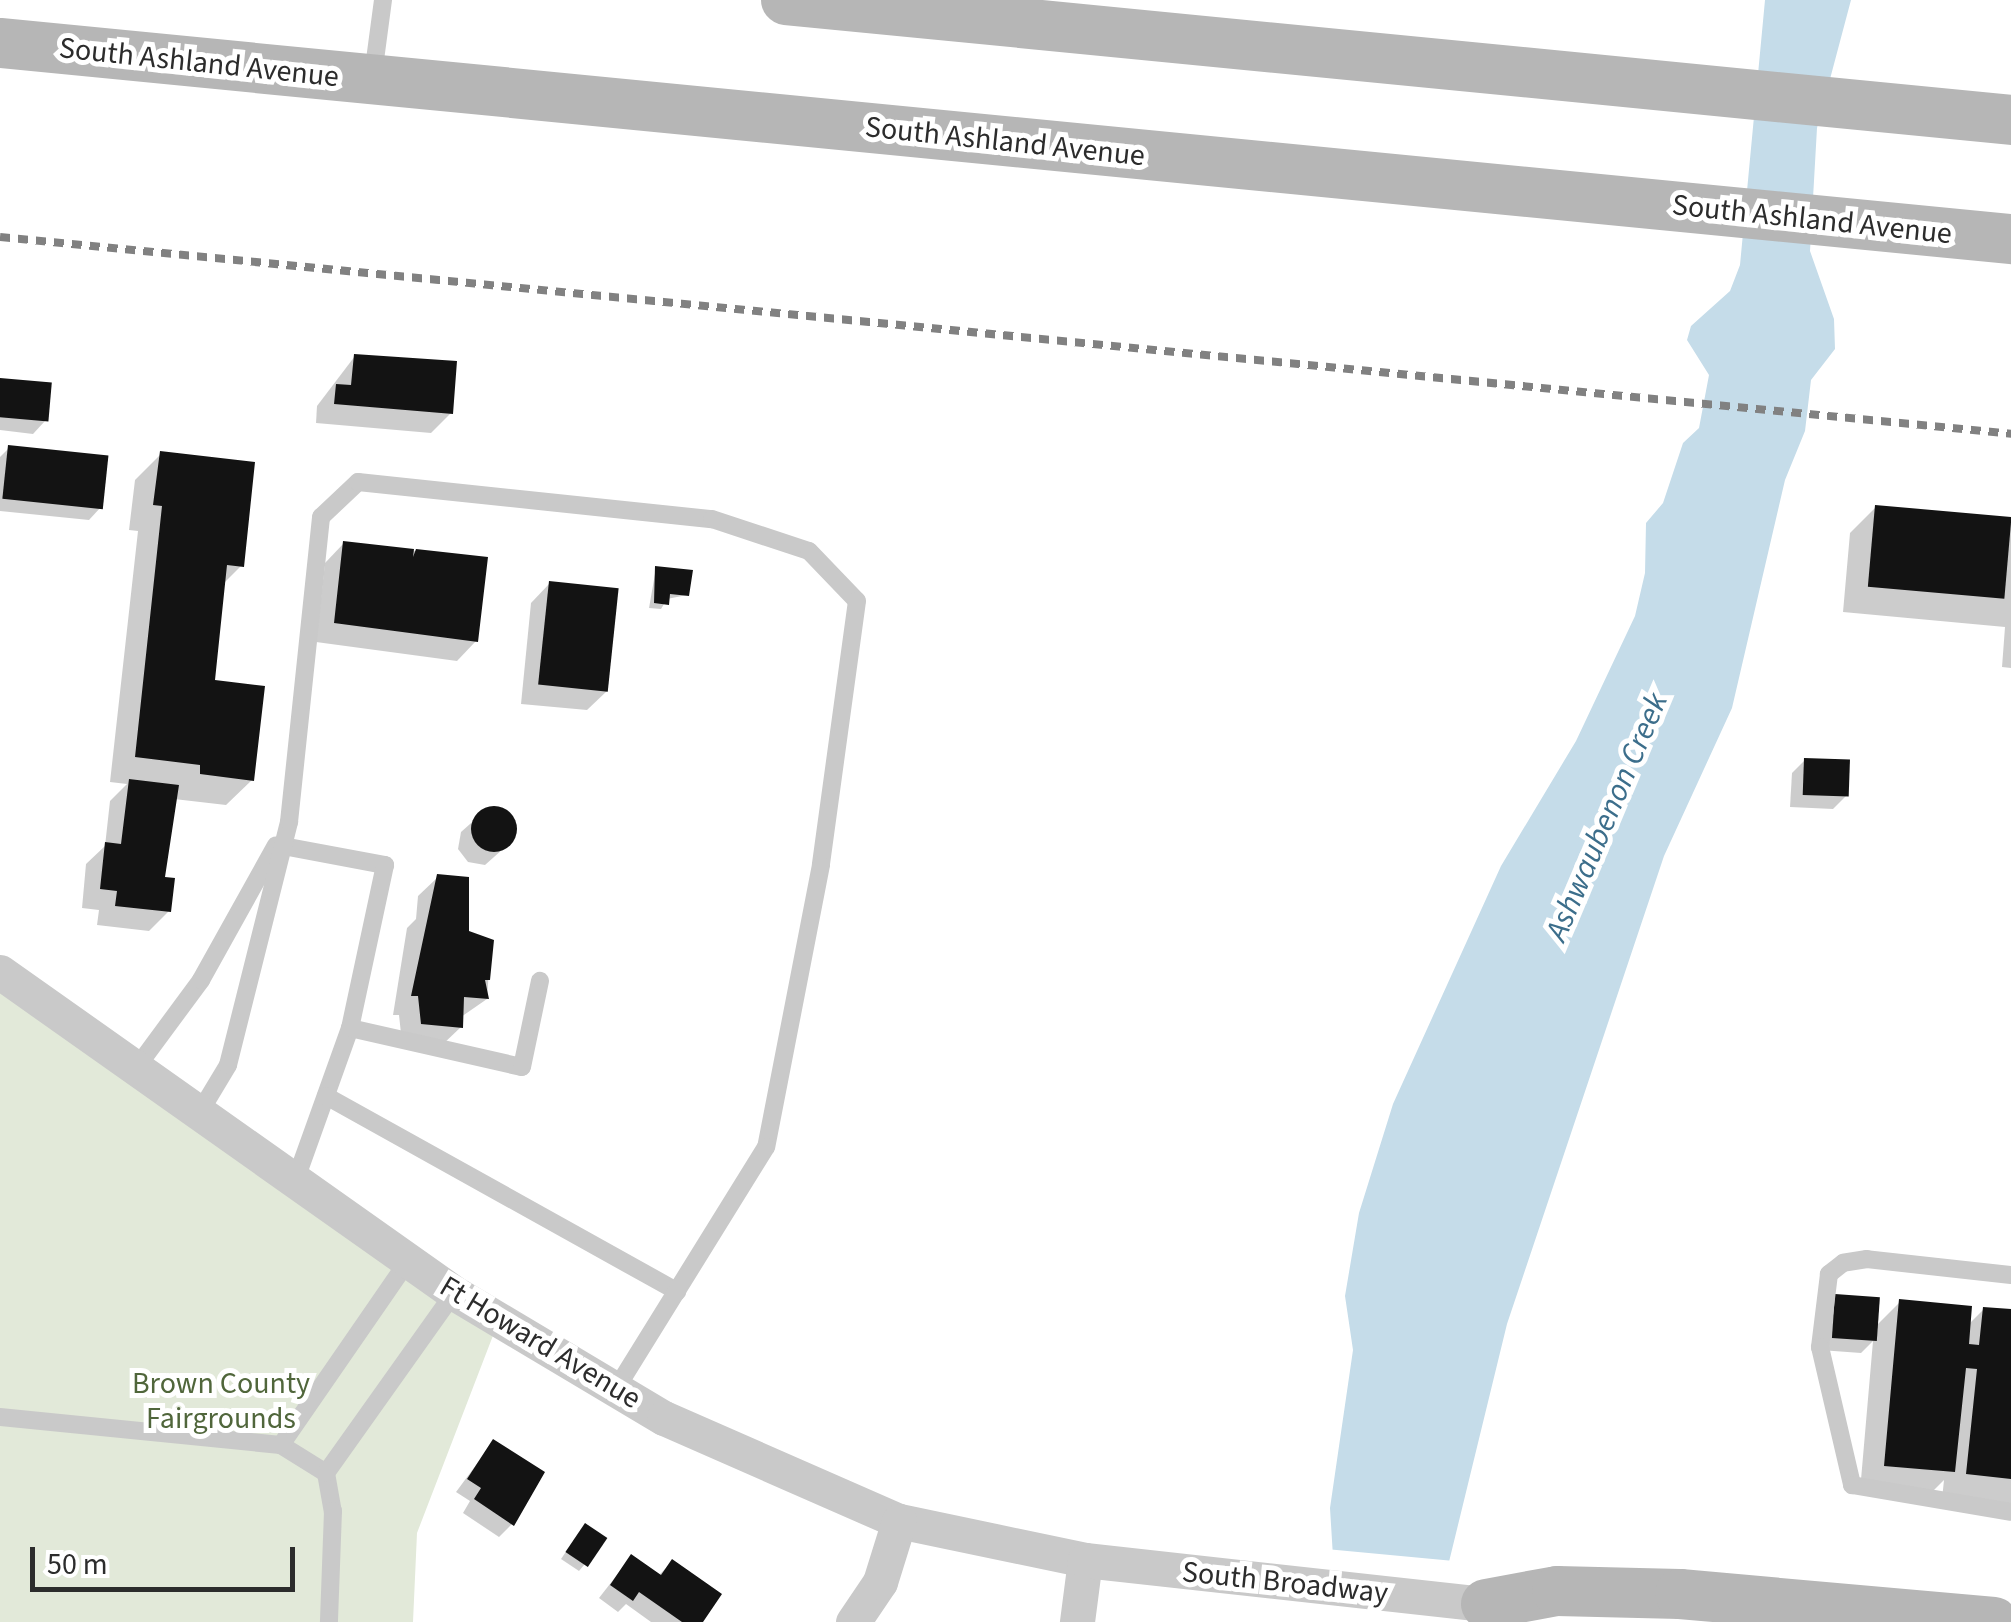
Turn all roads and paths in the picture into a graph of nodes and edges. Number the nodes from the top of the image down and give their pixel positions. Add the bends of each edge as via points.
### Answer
1 (383, 0) edge
2 (786, 0) edge
3 (0, 43) edge
4 (372, 81) junction
5 (2011, 120) edge
6 (2011, 240) edge
7 (289, 822) junction
8 (283, 846) junction
9 (0, 972) edge
10 (540, 981) dead end
11 (350, 1028) junction
12 (134, 1070) junction
13 (326, 1096) junction
14 (198, 1115) junction
15 (295, 1182) junction
16 (408, 1261) junction
17 (2011, 1275) edge
18 (677, 1291) junction
19 (454, 1293) junction
20 (616, 1390) junction
21 (0, 1418) edge
22 (281, 1445) junction
23 (326, 1473) junction
24 (2011, 1512) edge
25 (899, 1521) junction
26 (1085, 1560) junction
27 (1498, 1613) edge
28 (329, 1622) edge
29 (853, 1622) edge
30 (1077, 1622) edge
31 (1994, 1622) edge

1 - 4 lane
2 - 5 main road
3 - 4 main road, South Ashland Avenue
4 - 6 main road, South Ashland Avenue
7 - 8 lane
7 - 12 lane via 200,980
7 - 18 lane via 321,517 358,482 712,519 809,552 857,601 821,865 766,1147
8 - 11 lane via 385,865
8 - 14 lane via 228,1064
9 - 12 street, Ft Howard Avenue
10 - 11 lane via 522,1066
11 - 13 lane
12 - 14 street, Ft Howard Avenue
13 - 15 lane
13 - 18 lane
14 - 15 street, Ft Howard Avenue
15 - 16 street, Ft Howard Avenue
16 - 19 street, Ft Howard Avenue
16 - 22 lane
17 - 24 lane via 1867,1258 1843,1263 1829,1274 1820,1346 1852,1485
18 - 20 lane
19 - 20 street, Ft Howard Avenue
19 - 23 lane
20 - 25 street, Ft Howard Avenue via 664,1418
21 - 22 lane
22 - 23 lane
23 - 28 lane via 333,1511
25 - 26 street, Ft Howard Avenue
25 - 29 street via 880,1582
26 - 27 street, South Broadway
26 - 30 street
27 - 31 main road, South Broadway via 1557,1591 1680,1594

